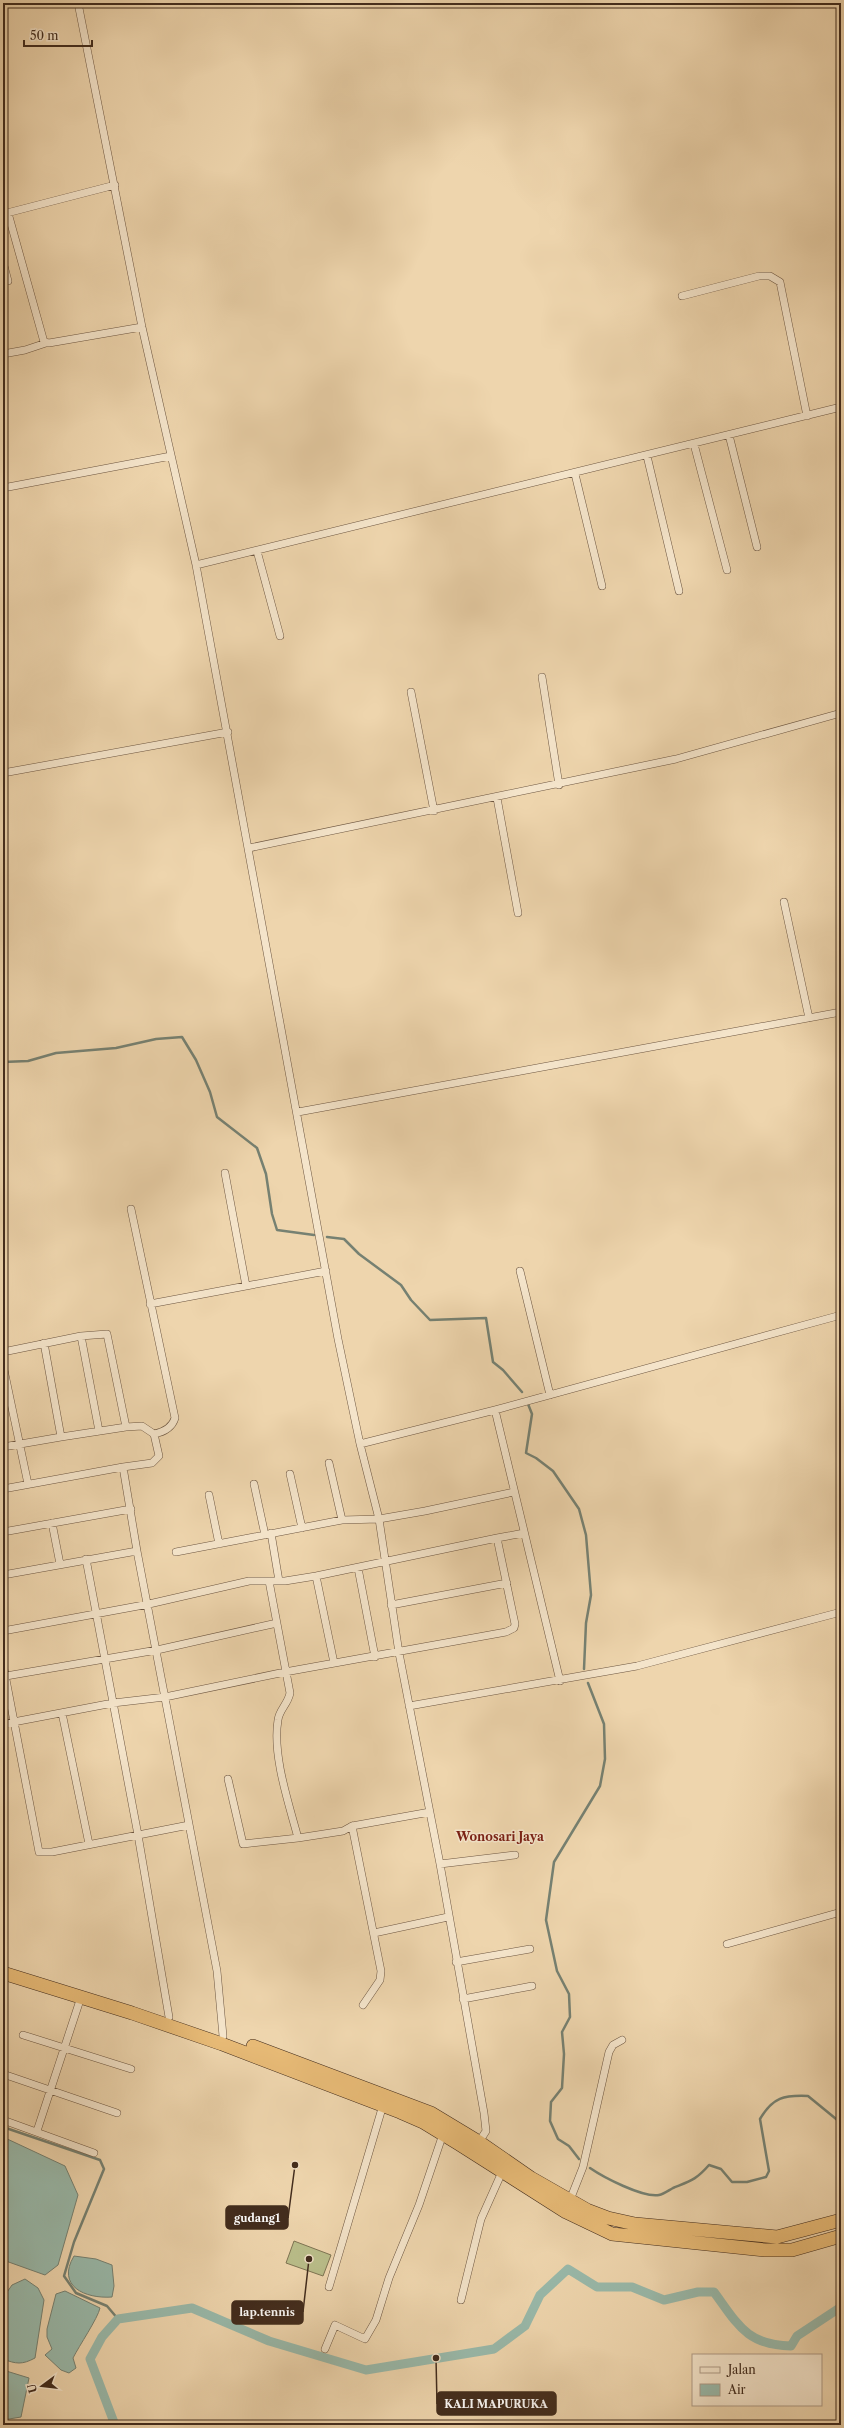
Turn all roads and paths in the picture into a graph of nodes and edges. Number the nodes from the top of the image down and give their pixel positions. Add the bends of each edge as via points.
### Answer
1 (78, 3) edge
2 (115, 186) junction
3 (6, 213) edge
4 (3, 262) edge
5 (8, 281) dead end
6 (682, 296) dead end
7 (142, 327) junction
8 (46, 343) junction
9 (3, 354) edge
10 (841, 408) edge
11 (807, 416) junction
12 (729, 435) junction
13 (694, 444) junction
14 (171, 456) junction
15 (647, 456) junction
16 (575, 474) junction
17 (3, 488) edge
18 (757, 547) dead end
19 (257, 551) junction
20 (196, 565) junction
21 (727, 570) dead end
22 (602, 586) dead end
23 (679, 592) dead end
24 (280, 636) dead end
25 (542, 678) dead end
26 (412, 692) dead end
27 (841, 713) edge
28 (228, 732) junction
29 (3, 773) edge
30 (559, 785) junction
31 (497, 798) junction
32 (434, 811) junction
33 (248, 848) junction
34 (784, 902) dead end
35 (518, 913) dead end
36 (841, 1012) edge
37 (809, 1018) junction
38 (298, 1112) junction
39 (225, 1173) dead end
40 (131, 1209) dead end
41 (326, 1271) junction
42 (520, 1271) dead end
43 (246, 1286) junction
44 (150, 1304) junction
45 (841, 1314) edge
46 (81, 1336) junction
47 (44, 1343) junction
48 (3, 1352) edge
49 (3, 1365) edge
50 (550, 1395) junction
51 (7, 1399) edge
52 (495, 1410) junction
53 (126, 1427) junction
54 (99, 1431) junction
55 (154, 1434) junction
56 (61, 1437) junction
57 (21, 1444) junction
58 (360, 1444) junction
59 (3, 1447) edge
60 (329, 1463) dead end
61 (123, 1467) junction
62 (290, 1474) dead end
63 (28, 1484) junction
64 (254, 1484) dead end
65 (3, 1489) edge
66 (514, 1492) junction
67 (209, 1495) dead end
68 (131, 1509) junction
69 (378, 1518) junction
70 (342, 1520) junction
71 (52, 1523) junction
72 (302, 1528) junction
73 (3, 1532) edge
74 (524, 1533) junction
75 (268, 1534) junction
76 (497, 1538) junction
77 (219, 1544) junction
78 (137, 1551) junction
79 (176, 1552) dead end
80 (86, 1559) junction
81 (385, 1563) junction
82 (60, 1564) junction
83 (358, 1568) junction
84 (3, 1575) edge
85 (316, 1576) junction
86 (269, 1580) junction
87 (279, 1581) junction
88 (507, 1583) junction
89 (149, 1604) junction
90 (391, 1605) junction
91 (841, 1612) edge
92 (96, 1613) junction
93 (277, 1623) junction
94 (3, 1631) edge
95 (157, 1650) junction
96 (399, 1653) junction
97 (375, 1657) junction
98 (104, 1659) junction
99 (334, 1663) junction
100 (3, 1664) edge
101 (285, 1672) junction
102 (6, 1676) junction
103 (560, 1681) junction
104 (165, 1697) junction
105 (113, 1703) junction
106 (409, 1706) junction
107 (62, 1713) junction
108 (14, 1722) junction
109 (3, 1724) edge
110 (228, 1779) dead end
111 (430, 1812) junction
112 (189, 1825) junction
113 (352, 1826) junction
114 (138, 1835) junction
115 (298, 1838) junction
116 (89, 1844) junction
117 (515, 1855) dead end
118 (440, 1864) junction
119 (841, 1912) edge
120 (448, 1917) junction
121 (374, 1933) junction
122 (727, 1944) dead end
123 (530, 1949) dead end
124 (456, 1962) junction
125 (3, 1963) edge
126 (3, 1972) edge
127 (532, 1986) dead end
128 (81, 1997) junction
129 (463, 1999) junction
130 (363, 2005) dead end
131 (169, 2016) junction
132 (23, 2035) dead end
133 (223, 2036) junction
134 (622, 2040) dead end
135 (65, 2047) junction
136 (131, 2069) dead end
137 (3, 2074) edge
138 (50, 2090) junction
139 (383, 2106) junction
140 (116, 2113) dead end
141 (3, 2120) edge
142 (37, 2131) junction
143 (443, 2134) junction
144 (480, 2142) junction
145 (94, 2153) dead end
146 (502, 2172) junction
147 (570, 2200) junction
148 (841, 2220) edge
149 (841, 2236) edge
150 (329, 2287) dead end
151 (461, 2300) dead end
152 (325, 2349) dead end

1 - 2 street
2 - 3 street
2 - 7 street
3 - 8 street via 42,340
4 - 5 street
6 - 11 street via 759,276 770,276 780,282
7 - 8 street
7 - 14 street
8 - 9 street
10 - 11 street
11 - 12 street
12 - 13 street
12 - 18 street
13 - 15 street
13 - 21 street
14 - 17 street
14 - 20 street
15 - 16 street
15 - 23 street
16 - 19 street
16 - 22 street
19 - 20 street
19 - 24 street
20 - 28 street
25 - 30 street
26 - 32 street
27 - 30 street via 676,759
28 - 29 street
28 - 33 street
30 - 31 street
31 - 32 street
31 - 35 street
32 - 33 street
33 - 38 street
34 - 37 street
36 - 37 street
37 - 38 street
38 - 41 street
39 - 43 street
40 - 44 street
41 - 43 street
41 - 58 street
42 - 50 street
43 - 44 street
44 - 55 street via 175,1418 168,1429
45 - 50 street
46 - 47 street
46 - 53 street via 104,1333 108,1336
46 - 54 street
47 - 48 street
47 - 56 street
49 - 51 street
50 - 52 street
51 - 57 street
52 - 58 street
52 - 66 street
53 - 54 street
53 - 55 street via 142,1426
54 - 56 street
55 - 61 street via 159,1456 157,1460
56 - 57 street
57 - 59 street
57 - 63 street
58 - 69 street
60 - 70 street
61 - 63 street
61 - 68 street
62 - 72 street
63 - 65 street
64 - 75 street
66 - 69 street via 444,1508
66 - 74 street
67 - 77 street
68 - 71 street
68 - 78 street
69 - 70 street
69 - 81 street
70 - 72 street
71 - 73 street
71 - 82 street
72 - 75 street
74 - 76 street
74 - 103 street
75 - 77 street
75 - 87 street
76 - 81 street
76 - 88 street
77 - 79 street
78 - 80 street
78 - 89 street
80 - 82 street
80 - 92 street
81 - 83 street
81 - 90 street
82 - 84 street
83 - 85 street
83 - 97 street
85 - 87 street
85 - 99 street
86 - 87 street
86 - 89 street via 249,1581
86 - 93 street
88 - 90 street
88 - 96 street via 515,1624 511,1630
89 - 92 street
89 - 95 street
90 - 96 street
91 - 103 street via 637,1666
92 - 94 street
92 - 98 street
93 - 95 street
93 - 101 street
95 - 98 street
95 - 104 street
96 - 97 street
96 - 106 street
97 - 99 street
98 - 102 street
98 - 105 street
99 - 101 street
100 - 102 street
101 - 104 street
101 - 115 street via 290,1692 288,1702 278,1718 278,1746
102 - 108 street
103 - 106 street
104 - 105 street
104 - 112 street
105 - 107 street
105 - 114 street
106 - 111 street
107 - 108 street
107 - 116 street
108 - 109 street
108 - 116 street via 39,1852 46,1853
110 - 115 street via 243,1844
111 - 113 street
111 - 118 street
112 - 114 street
112 - 133 street via 217,1971
113 - 115 street via 343,1831
113 - 121 street
114 - 116 street
114 - 131 street
117 - 118 street
118 - 120 street
119 - 122 street
120 - 121 street
120 - 124 street
121 - 130 street via 381,1971 380,1980
123 - 124 street
124 - 129 street
125 - 131 highway
126 - 128 highway
127 - 129 street
128 - 135 street
128 - 139 highway via 222,2044
129 - 144 street via 485,2122 486,2131
131 - 133 highway
132 - 135 street
133 - 144 highway via 408,2103 431,2113
134 - 147 street via 613,2045 609,2052 583,2167
135 - 136 street
135 - 138 street
137 - 138 street
138 - 140 street
138 - 142 street
139 - 143 highway via 423,2122
139 - 150 street
141 - 142 street
142 - 145 street
143 - 146 highway
143 - 152 street via 389,2278 376,2320 365,2338 335,2325
144 - 147 highway via 531,2178
146 - 149 highway via 566,2212 612,2234 765,2250 792,2250
146 - 151 street via 481,2219
147 - 148 highway via 608,2218 635,2224 762,2237 792,2235

